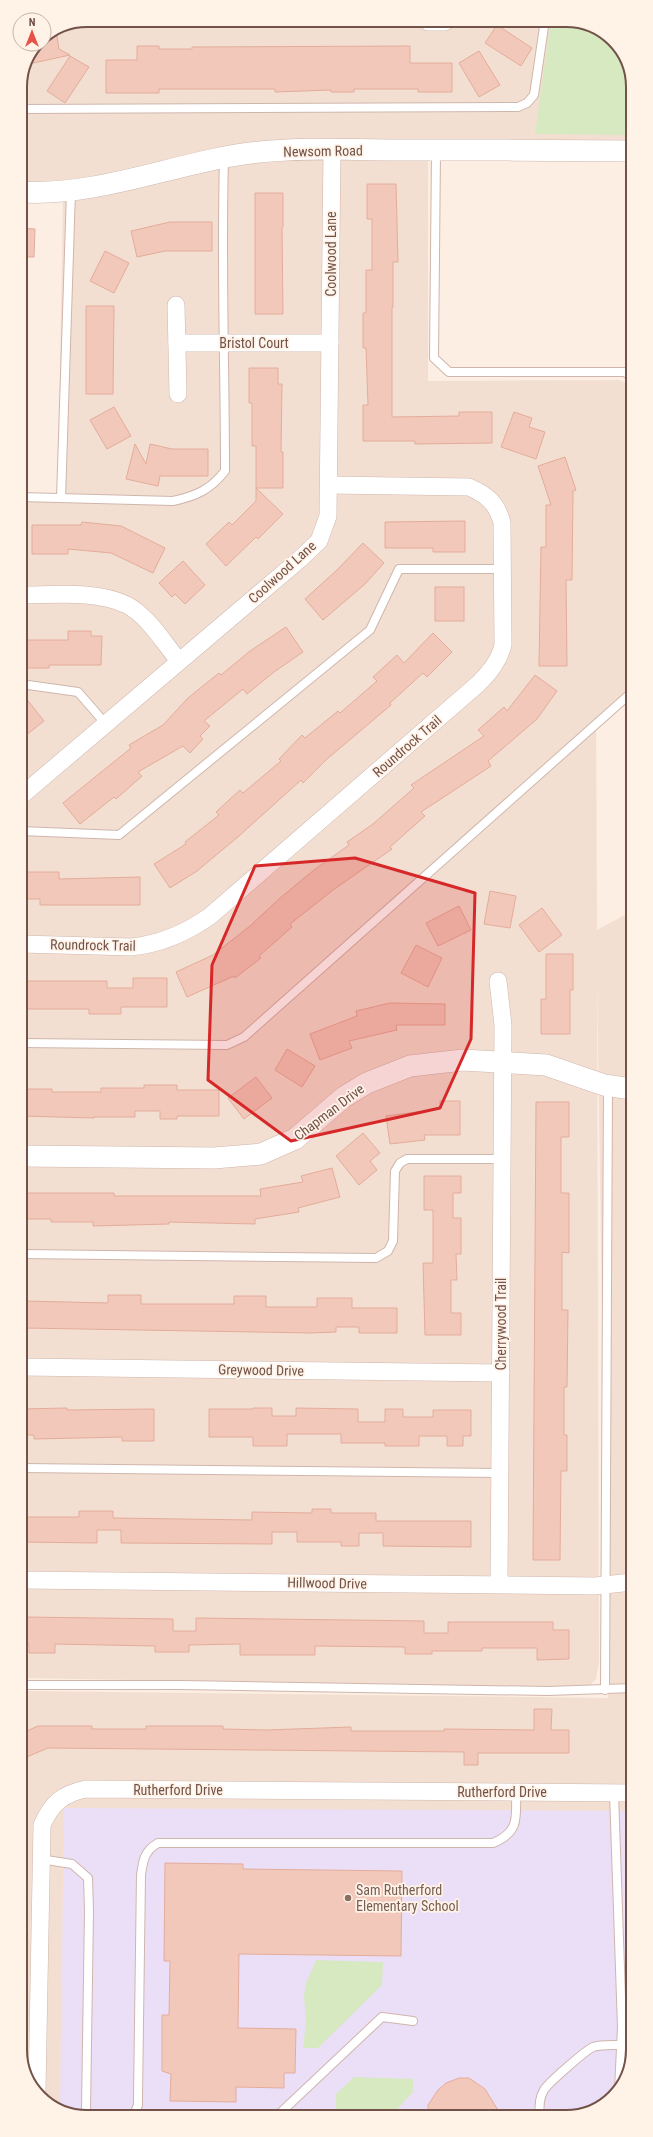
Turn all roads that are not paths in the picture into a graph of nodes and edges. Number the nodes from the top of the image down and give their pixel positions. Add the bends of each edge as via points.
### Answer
1 (544, 27) edge
2 (27, 109) edge
3 (332, 150) junction
4 (436, 150) junction
5 (626, 151) edge
6 (224, 158) junction
7 (72, 189) junction
8 (27, 192) edge
9 (176, 305) dead end
10 (177, 342) junction
11 (225, 343) junction
12 (330, 343) junction
13 (626, 373) edge
14 (178, 394) dead end
15 (329, 485) junction
16 (27, 497) edge
17 (62, 498) junction
18 (502, 569) junction
19 (27, 595) edge
20 (179, 661) junction
21 (27, 685) edge
22 (626, 698) edge
23 (105, 723) junction
24 (27, 791) edge
25 (27, 831) edge
26 (27, 944) edge
27 (498, 981) dead end
28 (27, 1043) edge
29 (501, 1063) junction
30 (608, 1086) junction
31 (626, 1088) edge
32 (27, 1156) edge
33 (501, 1159) junction
34 (27, 1254) edge
35 (27, 1368) edge
36 (501, 1373) junction
37 (27, 1468) edge
38 (500, 1473) junction
39 (27, 1580) edge
40 (626, 1583) edge
41 (499, 1584) junction
42 (605, 1585) junction
43 (27, 1685) edge
44 (626, 1688) edge
45 (605, 1690) junction
46 (516, 1792) junction
47 (614, 1793) junction
48 (626, 1793) edge
49 (40, 1859) junction
50 (413, 2021) dead end
51 (622, 2045) junction
52 (620, 2077) edge
53 (37, 2083) edge
54 (86, 2110) edge
55 (136, 2110) edge
56 (283, 2110) edge
57 (540, 2110) edge

1 - 2 lane via 534,95 518,107
3 - 4 street, Newsom Road
3 - 6 street, Newsom Road via 260,152
3 - 12 street, Coolwood Lane
4 - 5 street, Newsom Road
4 - 13 lane via 434,358 449,372
6 - 7 street, Newsom Road via 95,187
6 - 11 lane via 222,234
7 - 8 street, Newsom Road
7 - 17 lane
9 - 10 street
10 - 11 street, Bristol Court
10 - 14 street
11 - 12 street, Bristol Court
11 - 17 lane via 224,472 213,486 190,497 173,501
12 - 15 street, Coolwood Lane
15 - 18 street, Roundrock Trail via 469,487 481,492 499,508 502,523
15 - 20 street, Coolwood Lane via 328,516 318,541 300,560
16 - 17 lane
18 - 25 lane via 399,569 370,630 119,835
18 - 26 street, Roundrock Trail via 503,645 492,669 478,684 210,916 190,929 147,946
19 - 20 street via 102,596 127,605 144,619
20 - 23 street, Coolwood Lane
21 - 23 lane via 78,692
22 - 28 lane via 244,1037 227,1046
23 - 24 street, Coolwood Lane
27 - 29 street, Cherrywood Trail via 502,1012
29 - 30 street, Chapman Drive via 546,1066
29 - 32 street, Chapman Drive via 463,1060 410,1066 367,1083 344,1097 295,1139 261,1154 214,1158
29 - 33 street, Cherrywood Trail
30 - 31 street, Chapman Drive
30 - 42 lane
33 - 34 lane via 407,1158 400,1163 395,1171 393,1241 388,1251 376,1258
33 - 36 street, Cherrywood Trail
35 - 36 street, Greywood Drive
36 - 38 street, Cherrywood Trail
37 - 38 lane
38 - 41 street, Cherrywood Trail
39 - 41 street, Hillwood Drive
40 - 42 street, Hillwood Drive
41 - 42 street, Hillwood Drive
42 - 45 lane
43 - 45 lane
44 - 45 lane
46 - 47 street, Rutherford Drive
46 - 49 street, Rutherford Drive via 86,1789 74,1791 58,1800 48,1810 42,1825
46 - 55 lane via 514,1827 510,1834 493,1842 158,1843 151,1847 146,1852 140,1875
47 - 48 street, Rutherford Drive
47 - 51 lane
49 - 53 street, Rutherford Drive
49 - 54 lane via 72,1864 88,1878
50 - 56 lane via 382,2017
51 - 52 lane
51 - 57 lane via 592,2048 584,2053 544,2089

